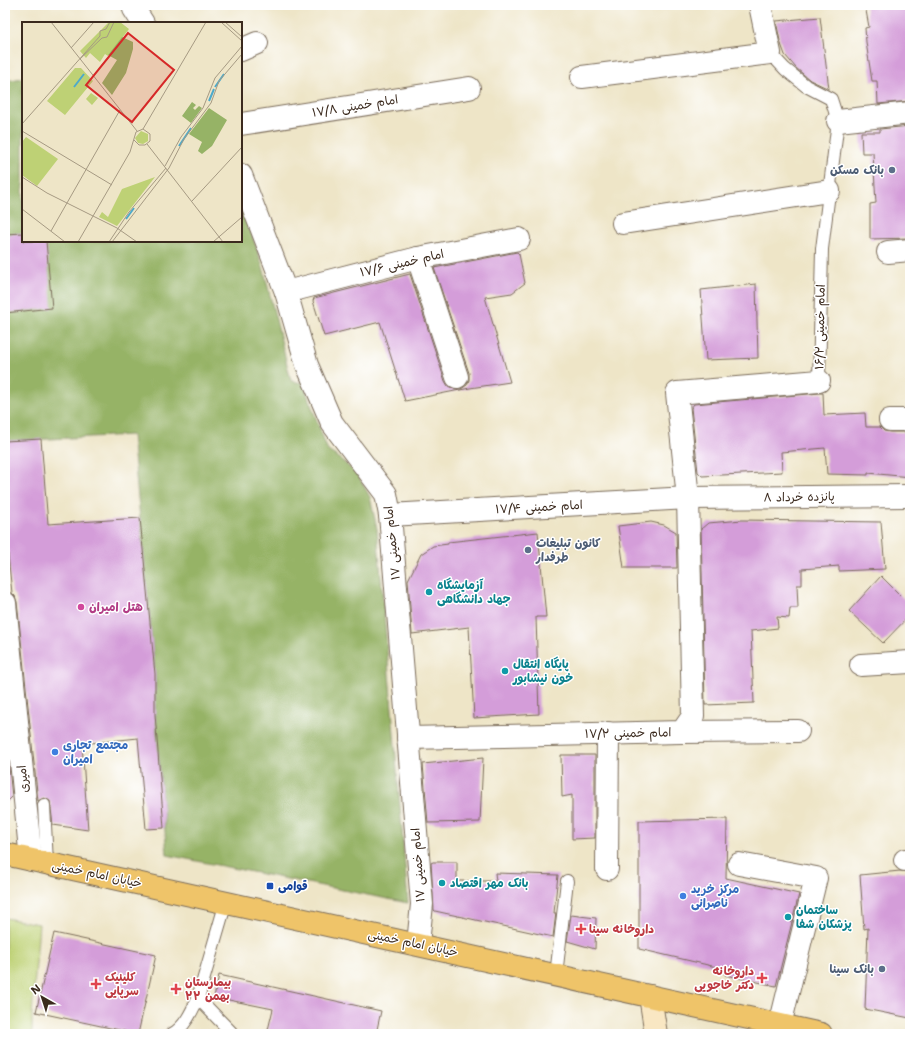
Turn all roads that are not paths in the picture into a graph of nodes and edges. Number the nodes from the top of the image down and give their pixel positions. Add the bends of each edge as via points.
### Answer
1 (133, 5) edge
2 (760, 5) edge
3 (142, 22) edge
4 (770, 53) junction
5 (582, 77) dead end
6 (468, 88) dead end
7 (910, 113) edge
8 (838, 121) junction
9 (242, 124) edge
10 (242, 178) edge
11 (829, 191) junction
12 (623, 223) dead end
13 (519, 239) dead end
14 (910, 250) edge
15 (888, 252) dead end
16 (418, 258) junction
17 (286, 292) junction
18 (457, 377) dead end
19 (819, 381) joint
20 (910, 496) edge
21 (688, 498) junction
22 (390, 515) junction
23 (5, 603) edge
24 (910, 662) edge
25 (861, 665) dead end
26 (798, 731) dead end
27 (682, 732) junction
28 (608, 733) junction
29 (408, 738) junction
30 (44, 805) dead end
31 (5, 854) edge
32 (39, 862) junction
33 (739, 864) dead end
34 (607, 868) dead end
35 (567, 881) dead end
36 (226, 902) junction
37 (418, 944) junction
38 (556, 975) junction
39 (650, 996) junction
40 (198, 998) junction
41 (780, 1025) junction
42 (172, 1034) edge
43 (232, 1034) edge
44 (656, 1034) edge
45 (821, 1034) edge

1 - 3 street
2 - 4 street
4 - 5 street
4 - 8 lane via 806,86 831,99
6 - 9 street, امام خمینی ۱۷/۸
7 - 8 street
8 - 11 lane, امام خمینی ۱۶/۲
10 - 17 street, امام خمینی ۱۷
11 - 12 street
11 - 19 lane, امام خمینی ۱۶/۲ via 822,249
13 - 16 street, امام خمینی ۱۷/۶
14 - 15 street
16 - 17 street, امام خمینی ۱۷/۶
16 - 18 street
17 - 22 street, امام خمینی ۱۷ via 307,365 332,423 386,494
19 - 21 street, امام خمینی ۱۶/۲ via 677,393
20 - 21 street, پانزده خرداد ۸
21 - 22 street, امام خمینی ۱۷/۴
21 - 27 street, امام خمینی ۱۷/۲ via 693,716
22 - 29 street, امام خمینی ۱۷
23 - 32 street, امیری
24 - 25 street
26 - 27 street
27 - 28 street, امام خمینی ۱۷/۲
28 - 29 street, امام خمینی ۱۷/۲
28 - 34 street
29 - 37 street, امام خمینی ۱۷ via 422,904
30 - 32 lane
31 - 32 main road, خیابان امام خمینی
32 - 36 main road, خیابان امام خمینی
33 - 41 street via 816,878
35 - 38 lane
36 - 37 main road, خیابان امام خمینی
36 - 40 lane
37 - 38 main road, خیابان امام خمینی
38 - 39 main road, خیابان امام خمینی
39 - 41 main road, خیابان امام خمینی
39 - 44 street
40 - 42 lane via 192,1012
40 - 43 lane
41 - 45 main road, خیابان امام خمینی

